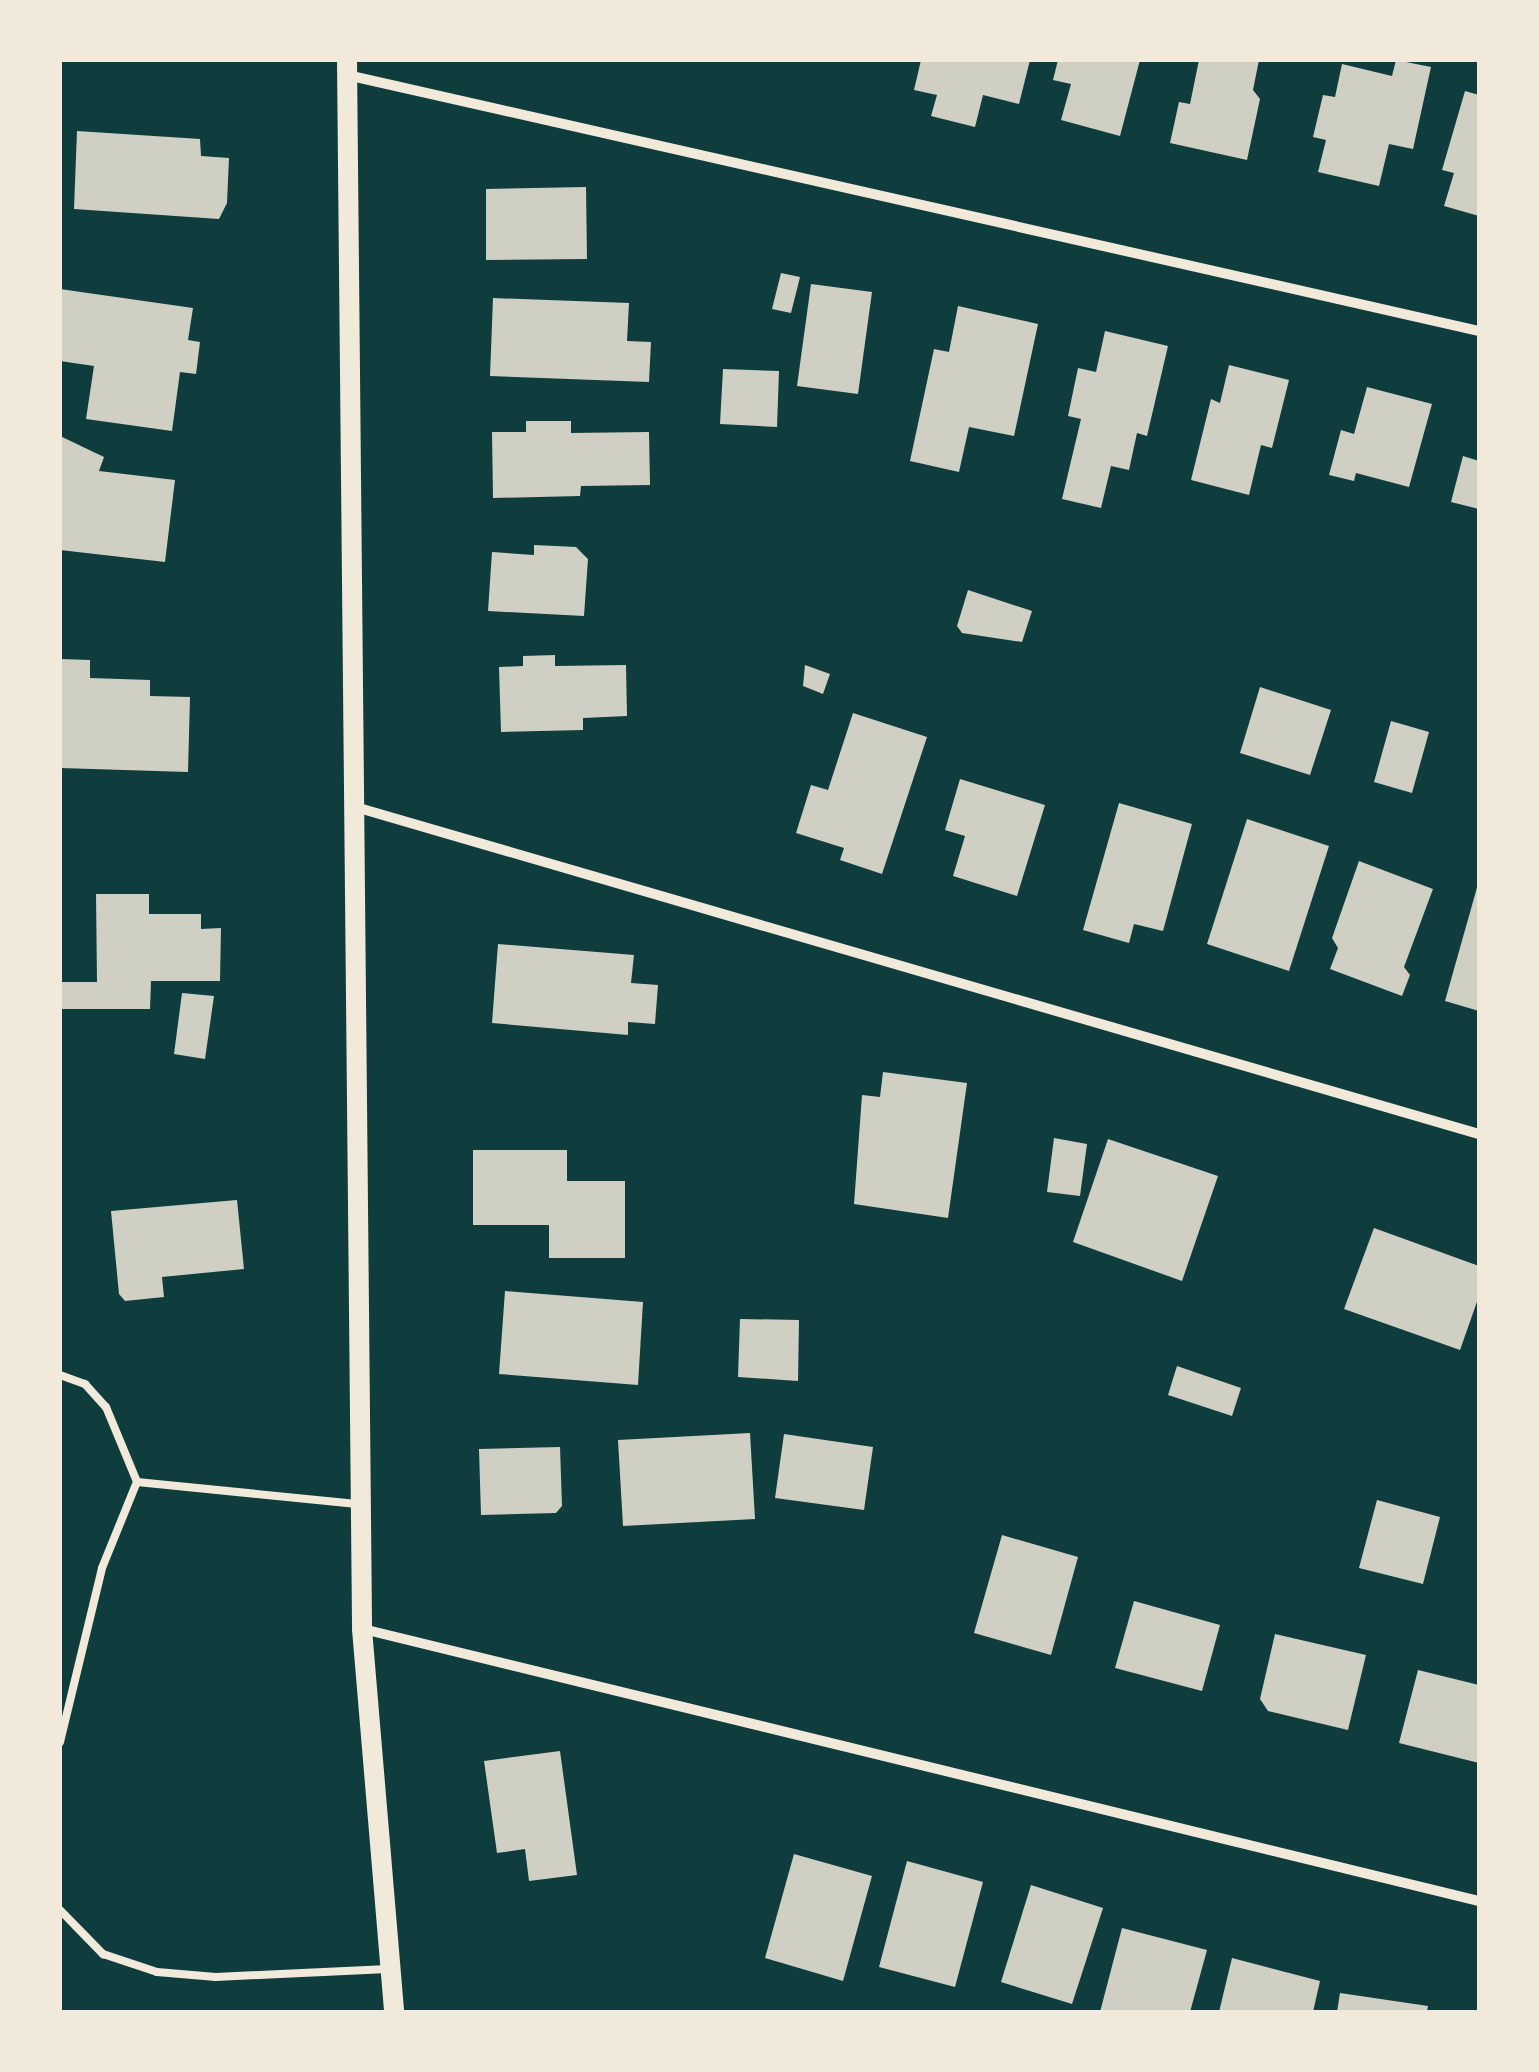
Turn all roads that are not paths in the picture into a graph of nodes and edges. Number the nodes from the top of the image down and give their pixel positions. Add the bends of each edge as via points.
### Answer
1 (347, 68) edge
2 (1479, 332) edge
3 (351, 806) junction
4 (1479, 1134) edge
5 (60, 1376) edge
6 (137, 1482) junction
7 (360, 1504) junction
8 (362, 1629) junction
9 (60, 1742) edge
10 (1479, 1901) edge
11 (60, 1910) edge
12 (392, 1969) junction
13 (394, 2012) edge

1 - 2 street
1 - 3 main road
3 - 4 street
3 - 7 main road
5 - 6 lane via 85,1384 106,1407
6 - 7 lane
6 - 9 lane via 102,1568
7 - 8 main road
8 - 10 street
8 - 12 main road
11 - 12 lane via 103,1954 156,1972 216,1978
12 - 13 main road

